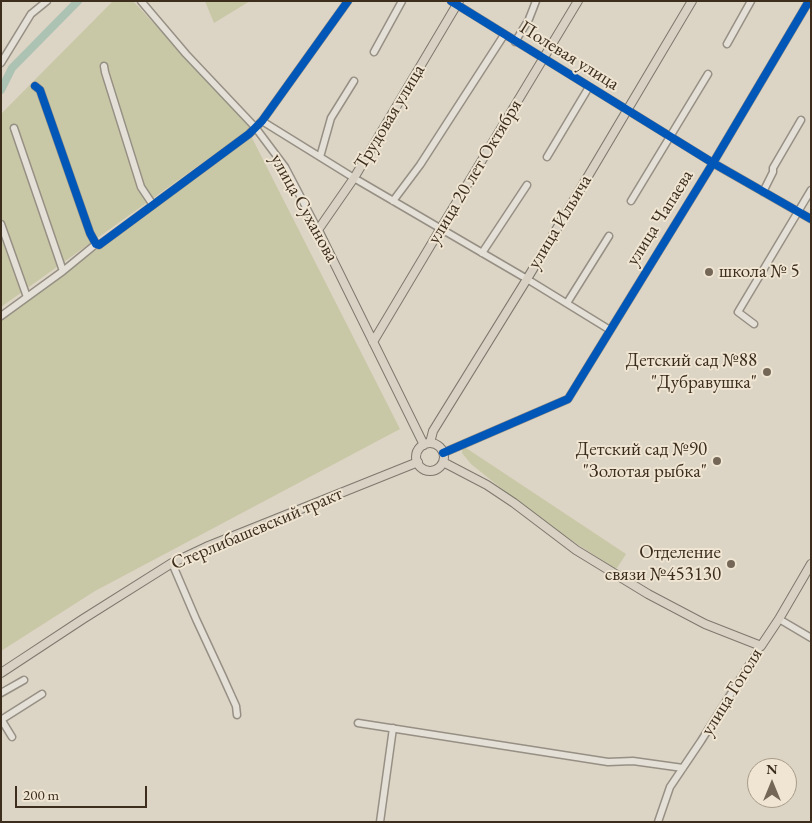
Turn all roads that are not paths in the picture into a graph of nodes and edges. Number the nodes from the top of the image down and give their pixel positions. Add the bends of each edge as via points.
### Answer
1 (47, 1) edge
2 (140, 1) edge
3 (348, 1) edge
4 (402, 1) edge
5 (536, 1) edge
6 (578, 1) edge
7 (692, 1) edge
8 (751, 1) edge
9 (456, 2) edge
10 (808, 3) edge
11 (504, 35) junction
12 (515, 42) junction
13 (727, 44) dead end
14 (374, 52) dead end
15 (544, 60) junction
16 (1, 63) edge
17 (104, 66) dead end
18 (708, 74) dead end
19 (354, 80) dead end
20 (35, 86) dead end
21 (589, 87) junction
22 (626, 110) junction
23 (801, 120) dead end
24 (262, 121) junction
25 (14, 128) dead end
26 (255, 128) junction
27 (670, 137) junction
28 (320, 157) junction
29 (547, 157) dead end
30 (712, 163) junction
31 (354, 178) junction
32 (526, 185) dead end
33 (811, 190) edge
34 (763, 192) junction
35 (393, 201) junction
36 (632, 201) dead end
37 (153, 205) junction
38 (797, 212) junction
39 (811, 219) edge
40 (1, 224) edge
41 (440, 228) junction
42 (318, 230) junction
43 (609, 236) dead end
44 (96, 244) junction
45 (482, 253) junction
46 (63, 271) junction
47 (527, 279) junction
48 (26, 297) junction
49 (567, 304) junction
50 (1, 316) edge
51 (754, 324) dead end
52 (610, 330) junction
53 (373, 342) junction
54 (427, 444) junction
55 (443, 452) junction
56 (418, 462) junction
57 (444, 462) junction
58 (172, 563) junction
59 (811, 564) edge
60 (779, 619) junction
61 (811, 638) edge
62 (761, 646) junction
63 (1, 672) edge
64 (24, 680) dead end
65 (1, 693) edge
66 (42, 694) dead end
67 (237, 715) dead end
68 (1, 720) edge
69 (358, 723) dead end
70 (393, 728) junction
71 (12, 737) dead end
72 (683, 768) junction
73 (380, 822) edge
74 (658, 822) edge

1 - 16 street via 31,14
2 - 26 street, улица Суханова
3 - 24 street
4 - 14 street
5 - 12 street, Полевая улица
6 - 15 main road, улица 20 лет Октября
7 - 22 main road, улица Ильича
8 - 13 street
9 - 11 street, Полевая улица
9 - 31 main road, Трудовая улица
10 - 30 street, улица Чапаева
11 - 12 street, Полевая улица
11 - 35 street, Полевая улица
12 - 15 street, Полевая улица
15 - 21 street, Полевая улица
15 - 41 main road, улица 20 лет Октября
17 - 37 street via 141,187
18 - 27 street
19 - 28 street via 331,118
20 - 44 street via 40,90
21 - 22 street, Полевая улица
21 - 29 street, Полевая улица
22 - 27 street, Полевая улица
22 - 47 main road, улица Ильича
23 - 34 street
24 - 26 street
24 - 28 street
25 - 46 street
26 - 37 street
26 - 42 street, улица Суханова via 285,167
27 - 30 street, Полевая улица
27 - 36 street
28 - 31 street
30 - 34 street, Полевая улица
30 - 52 street, улица Чапаева
31 - 35 street
31 - 42 main road, Трудовая улица
32 - 45 street
33 - 38 street
34 - 38 street, Полевая улица
35 - 41 street
37 - 44 street via 99,245
38 - 39 street, Полевая улица
38 - 51 street via 738,312
40 - 48 street
41 - 45 street
41 - 53 main road, улица 20 лет Октября
42 - 53 main road, улица Суханова
43 - 49 street
44 - 46 street
45 - 47 street
46 - 48 street
47 - 49 street
47 - 54 main road, улица Ильича
48 - 50 street
49 - 52 street
52 - 55 street, улица Чапаева via 568,399
53 - 54 main road, улица Суханова
54 - 55 main road via 438,446
54 - 56 main road via 418,451
55 - 57 main road
56 - 57 main road via 421,468 429,471 438,469
56 - 58 main road, Стерлибашевский тракт
57 - 62 main road via 488,485 576,550 648,594 705,624
58 - 63 main road, Стерлибашевский тракт
58 - 67 street via 236,706
59 - 60 main road, улица Гоголя
60 - 61 street
60 - 62 main road, улица Гоголя
62 - 72 street, улица Гоголя
64 - 65 street
66 - 68 street
68 - 71 street
69 - 70 street
70 - 72 street via 608,762 633,761
70 - 73 street
72 - 74 street, улица Гоголя via 670,787

